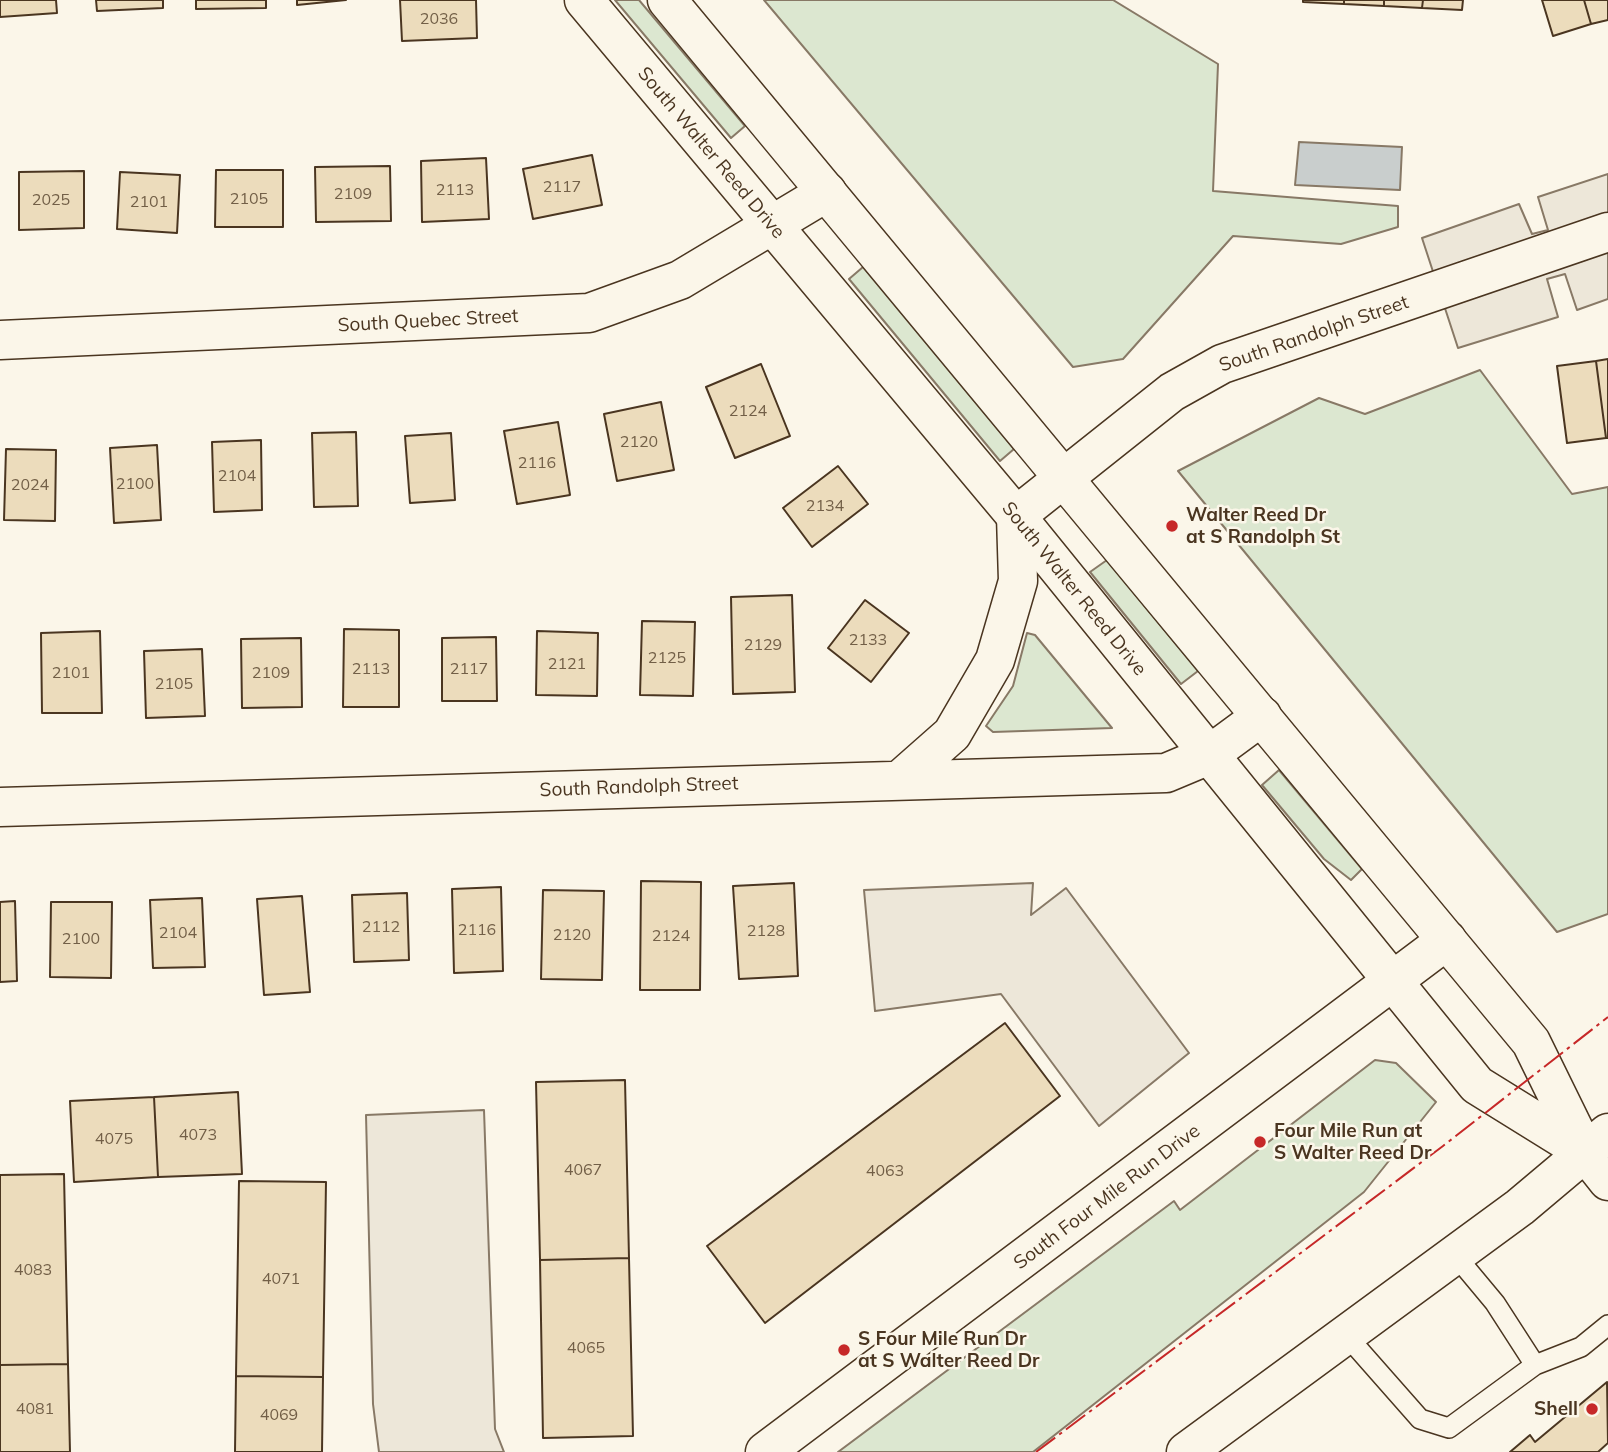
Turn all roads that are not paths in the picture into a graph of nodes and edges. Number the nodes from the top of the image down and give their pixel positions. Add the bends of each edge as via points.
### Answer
1 (584, 0) edge
2 (667, 0) edge
3 (827, 192) junction
4 (771, 225) junction
5 (1608, 232) edge
6 (0, 340) edge
7 (1065, 478) junction
8 (1016, 516) junction
9 (1262, 716) junction
10 (1209, 755) junction
11 (901, 779) junction
12 (0, 807) edge
13 (1447, 940) junction
14 (1392, 984) junction
15 (1596, 1143) edge
16 (1608, 1181) edge
17 (1455, 1255) junction
18 (1608, 1325) edge
19 (1346, 1335) junction
20 (1535, 1365) junction
21 (765, 1452) edge
22 (1186, 1452) edge

1 - 4 street, South Walter Reed Drive
2 - 3 street, South Walter Reed Drive
3 - 4 street, South Quebec Street
3 - 7 street, South Walter Reed Drive
4 - 6 street, South Quebec Street via 680,280 589,313
4 - 8 street, South Walter Reed Drive
5 - 7 street, South Randolph Street via 1222,364 1172,392
7 - 8 street, South Randolph Street
7 - 9 street, South Walter Reed Drive
8 - 10 street, South Walter Reed Drive
8 - 11 street via 1018,581 995,660 951,734
9 - 10 street, South Randolph Street
9 - 13 street, South Walter Reed Drive
10 - 11 street, South Randolph Street via 1166,773
10 - 14 street, South Walter Reed Drive
11 - 12 street, South Randolph Street
13 - 14 street, South Four Mile Run Drive
13 - 15 street, South Walter Reed Drive via 1531,1042
14 - 15 street, South Walter Reed Drive via 1477,1085
14 - 21 street, South Four Mile Run Drive
15 - 16 street, South Walter Reed Drive
15 - 17 street
17 - 19 street
17 - 20 lane
18 - 20 lane via 1581,1347
19 - 20 lane via 1420,1419 1449,1428
19 - 22 street

